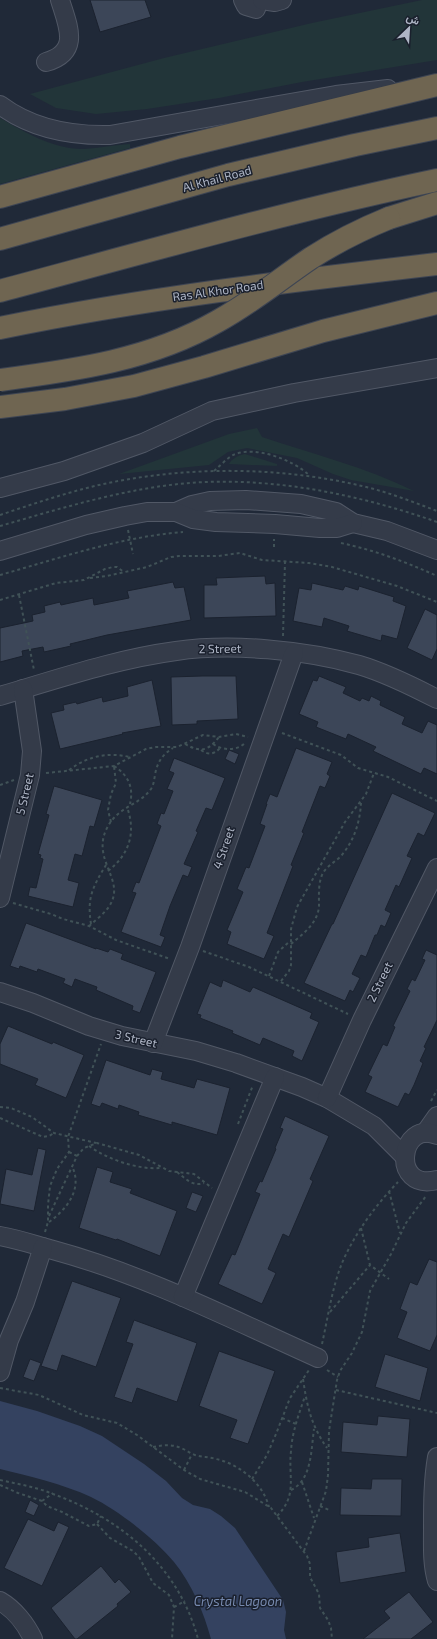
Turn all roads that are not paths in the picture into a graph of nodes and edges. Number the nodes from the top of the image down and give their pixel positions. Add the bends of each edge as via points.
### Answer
1 (54, 0) edge
2 (60, 0) edge
3 (282, 0) edge
4 (254, 3) edge
5 (434, 85) edge
6 (0, 105) edge
7 (437, 128) edge
8 (437, 180) edge
9 (0, 197) edge
10 (437, 203) edge
11 (0, 239) edge
12 (437, 264) edge
13 (0, 290) edge
14 (437, 304) edge
15 (0, 328) edge
16 (437, 368) edge
17 (0, 380) edge
18 (0, 407) edge
19 (0, 488) edge
20 (287, 503) junction
21 (176, 512) junction
22 (353, 523) junction
23 (286, 525) junction
24 (437, 550) edge
25 (0, 552) edge
26 (288, 652) junction
27 (30, 687) junction
28 (0, 696) edge
29 (437, 699) edge
30 (437, 868) edge
31 (4, 900) edge
32 (0, 992) edge
33 (153, 1043) junction
34 (276, 1076) junction
35 (327, 1098) junction
36 (437, 1116) edge
37 (374, 1126) junction
38 (426, 1135) edge
39 (406, 1164) junction
40 (433, 1186) edge
41 (0, 1236) edge
42 (44, 1241) junction
43 (183, 1297) junction
44 (318, 1358) road end
45 (0, 1372) edge
46 (437, 1457) edge
47 (437, 1581) edge
48 (0, 1601) edge
49 (33, 1639) edge

1 - 2 street via 63,27 64,39 59,50 45,60 58,58 70,40
3 - 4 street
5 - 6 street via 336,95 110,135 55,131 20,118
5 - 9 highway via 180,147
7 - 11 highway, Al Khail Road via 228,175
8 - 13 highway via 253,223
10 - 17 highway, bridge via 389,218 334,244 218,321 174,343 129,358 53,373
12 - 15 highway, Ras Al Khor Road via 176,296
14 - 18 highway via 323,331 134,386 65,399
16 - 19 street via 294,393 212,411 143,443 64,471
20 - 21 street via 210,501 192,504
20 - 22 street via 329,509 342,514
20 - 23 street
21 - 23 street via 193,519 216,522
21 - 25 street via 147,512 125,516
22 - 23 street via 329,528
22 - 24 street via 387,531
26 - 27 street, 2 Street via 214,647 176,651 140,657
26 - 29 street, 2 Street via 359,665
26 - 33 street, 4 Street via 190,947
27 - 28 street, 2 Street
27 - 31 street, 5 Street via 30,775
30 - 35 street, 2 Street via 362,1020
32 - 33 street, 3 Street via 89,1026
33 - 34 street, 3 Street via 196,1052
34 - 35 street, 3 Street
34 - 43 street
35 - 37 street, 3 Street
36 - 38 street
37 - 38 street
37 - 39 street
38 - 39 street via 410,1142 406,1148
39 - 40 street via 414,1177 430,1182
41 - 42 street
42 - 43 street
42 - 45 street
43 - 44 street
46 - 47 street via 433,1485
48 - 49 street via 11,1608 25,1624

